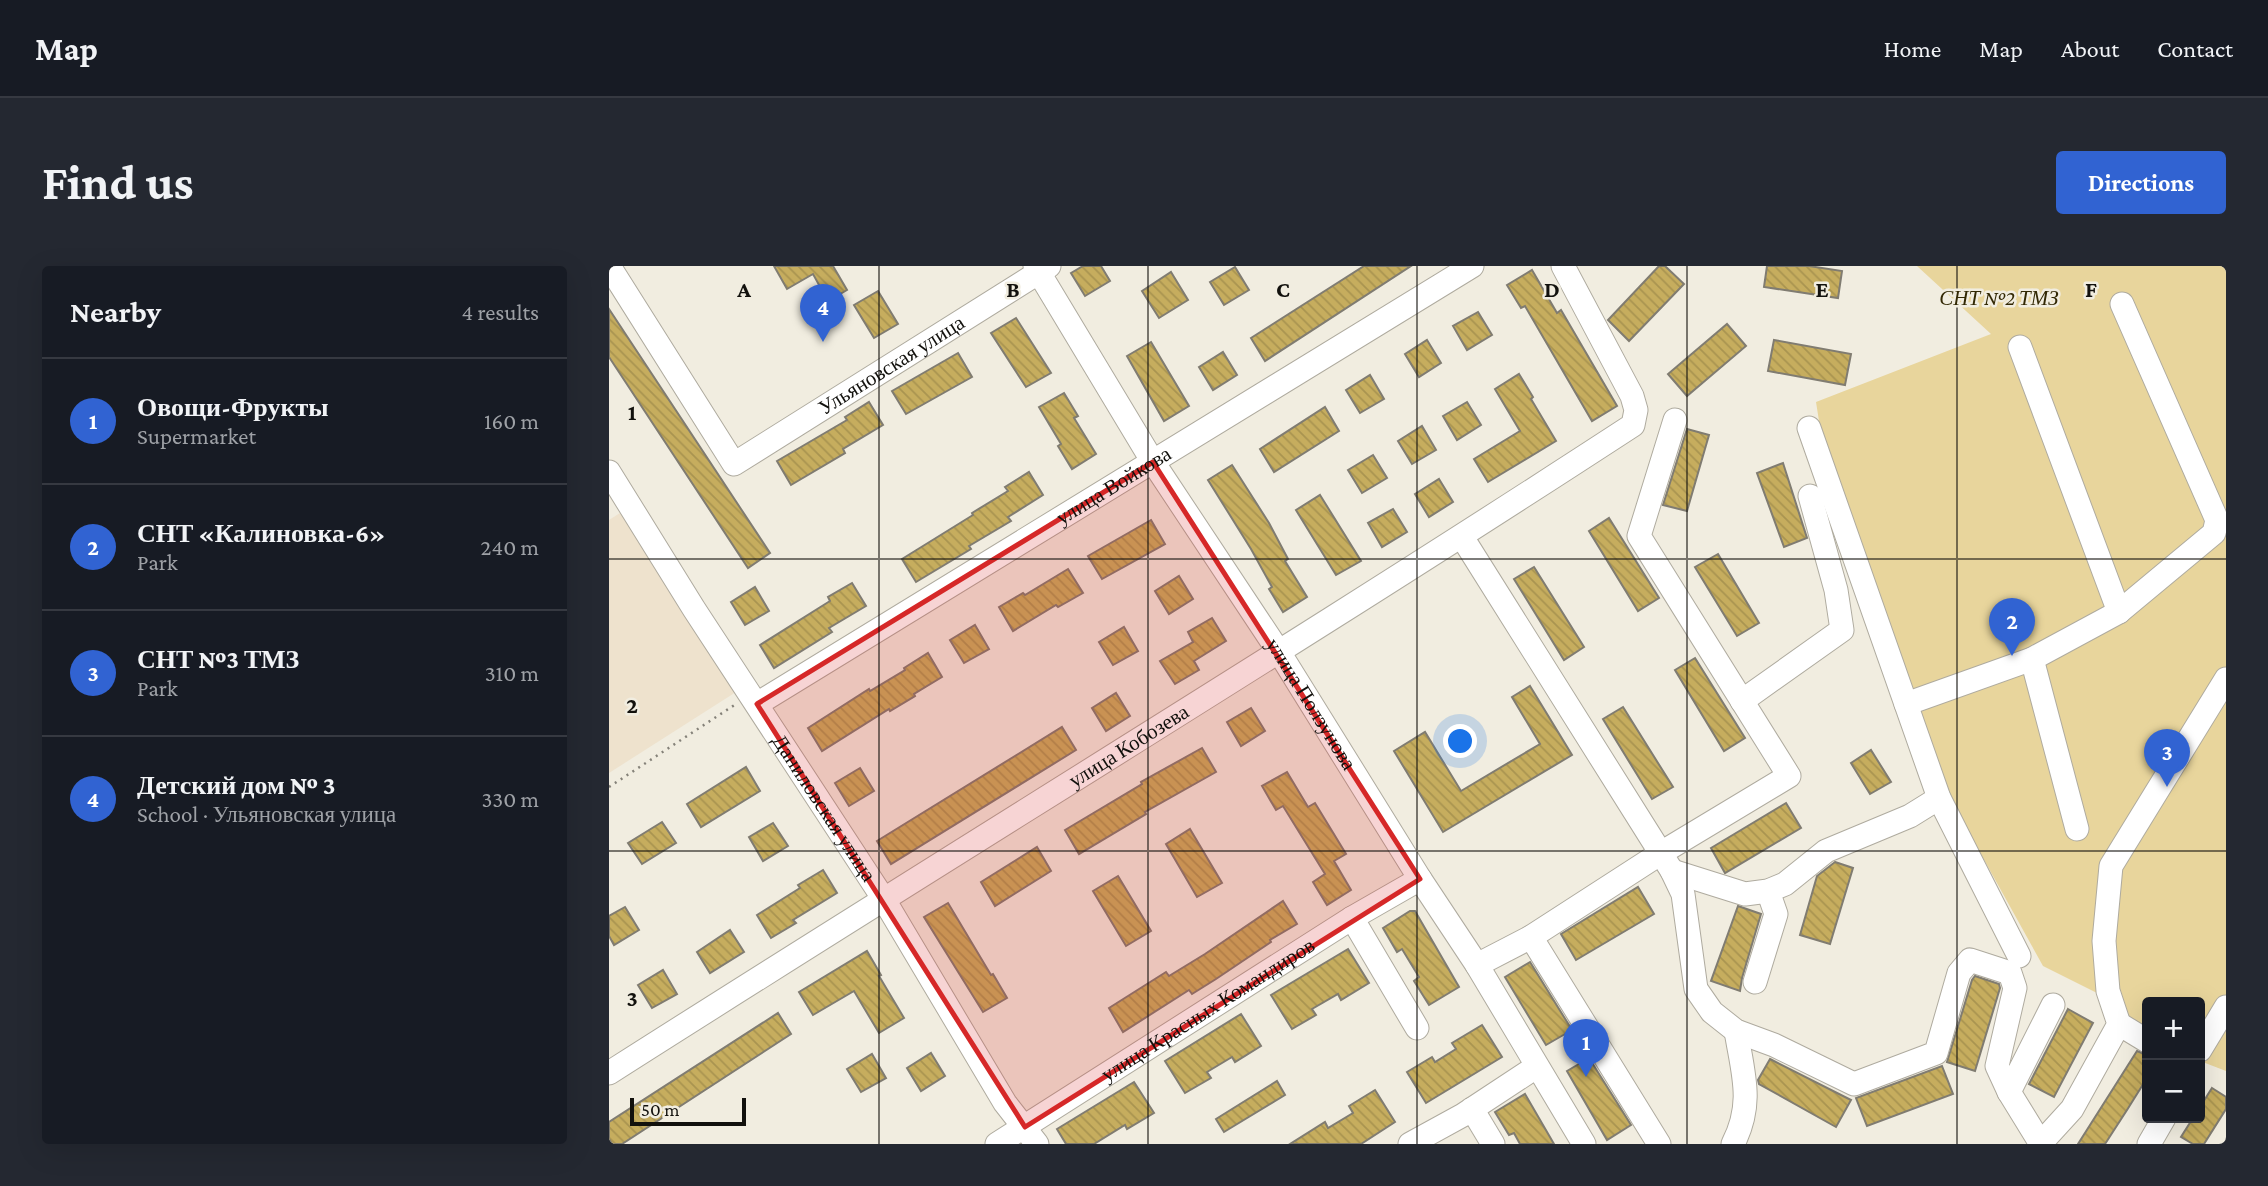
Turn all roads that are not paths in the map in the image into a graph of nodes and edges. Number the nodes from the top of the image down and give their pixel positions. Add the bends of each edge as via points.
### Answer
1 (609, 266) edge
2 (1472, 266) edge
3 (1563, 266) edge
4 (1041, 268) edge
5 (2122, 304) dead end
6 (2019, 347) dead end
7 (1675, 420) dead end
8 (1809, 428) dead end
9 (1153, 462) junction
10 (609, 472) edge
11 (1809, 496) dead end
12 (1462, 537) junction
13 (2119, 612) junction
14 (1279, 652) junction
15 (2032, 659) junction
16 (2226, 679) edge
17 (753, 700) junction
18 (1742, 701) junction
19 (1906, 704) junction
20 (1939, 798) junction
21 (2077, 829) dead end
22 (1666, 862) junction
23 (1420, 879) junction
24 (1767, 891) junction
25 (883, 898) junction
26 (1352, 918) junction
27 (1531, 937) junction
28 (2019, 956) dead end
29 (1477, 965) junction
30 (1755, 982) dead end
31 (2053, 1005) dead end
32 (2226, 1007) edge
33 (2119, 1024) junction
34 (1417, 1028) dead end
35 (1736, 1031) junction
36 (2142, 1038) edge
37 (2205, 1042) edge
38 (1536, 1067) junction
39 (609, 1073) edge
40 (2009, 1092) junction
41 (1472, 1109) junction
42 (2161, 1123) edge
43 (1031, 1135) edge
44 (1650, 1141) edge
45 (997, 1144) edge
46 (1410, 1144) edge
47 (1493, 1144) edge
48 (1584, 1144) edge
49 (1733, 1144) edge
50 (2041, 1144) edge
51 (2149, 1144) edge

1 - 4 street, Ульяновская улица via 734,464
2 - 9 street, улица Войкова
3 - 12 street, улица Кобозева via 1632,396 1636,410 1633,425
4 - 9 street, улица Ползунова
5 - 13 street via 2217,520 2214,533
6 - 13 street
7 - 18 street via 1639,536
8 - 19 street
9 - 14 street, улица Ползунова
9 - 17 street, улица Войкова
10 - 17 street, Даниловская улица
11 - 18 street via 1836,590 1842,629
12 - 14 street, улица Кобозева
12 - 22 street
13 - 15 street
14 - 23 street, улица Ползунова
14 - 25 street, улица Кобозева
15 - 19 street
15 - 21 street
16 - 33 street via 2111,866 2104,941 2108,991
17 - 25 street, Даниловская улица
18 - 22 street via 1789,776
19 - 20 street
20 - 24 street via 1910,816 1826,851 1785,884
20 - 28 street
22 - 24 street via 1745,894
22 - 27 street
22 - 35 street via 1683,894 1696,989 1712,1012
23 - 26 street, улица Красных Командиров
23 - 29 street, улица Ползунова
24 - 30 street via 1776,914
25 - 39 street, улица Кобозева
25 - 43 street, Даниловская улица via 1005,1103
26 - 34 street
26 - 43 street, улица Красных Командиров
27 - 29 street
27 - 44 street
29 - 38 street, улица Ползунова
31 - 40 street
32 - 37 street
33 - 36 street
33 - 50 street via 2072,1109
35 - 40 street via 1854,1084 1936,1053 1959,972 1970,960 2010,973 2015,988 1997,1066
35 - 49 street via 1747,1100
38 - 41 street
38 - 48 street, улица Ползунова
40 - 50 street
41 - 46 street
41 - 47 street
42 - 51 street
43 - 45 street, улица Красных Командиров

